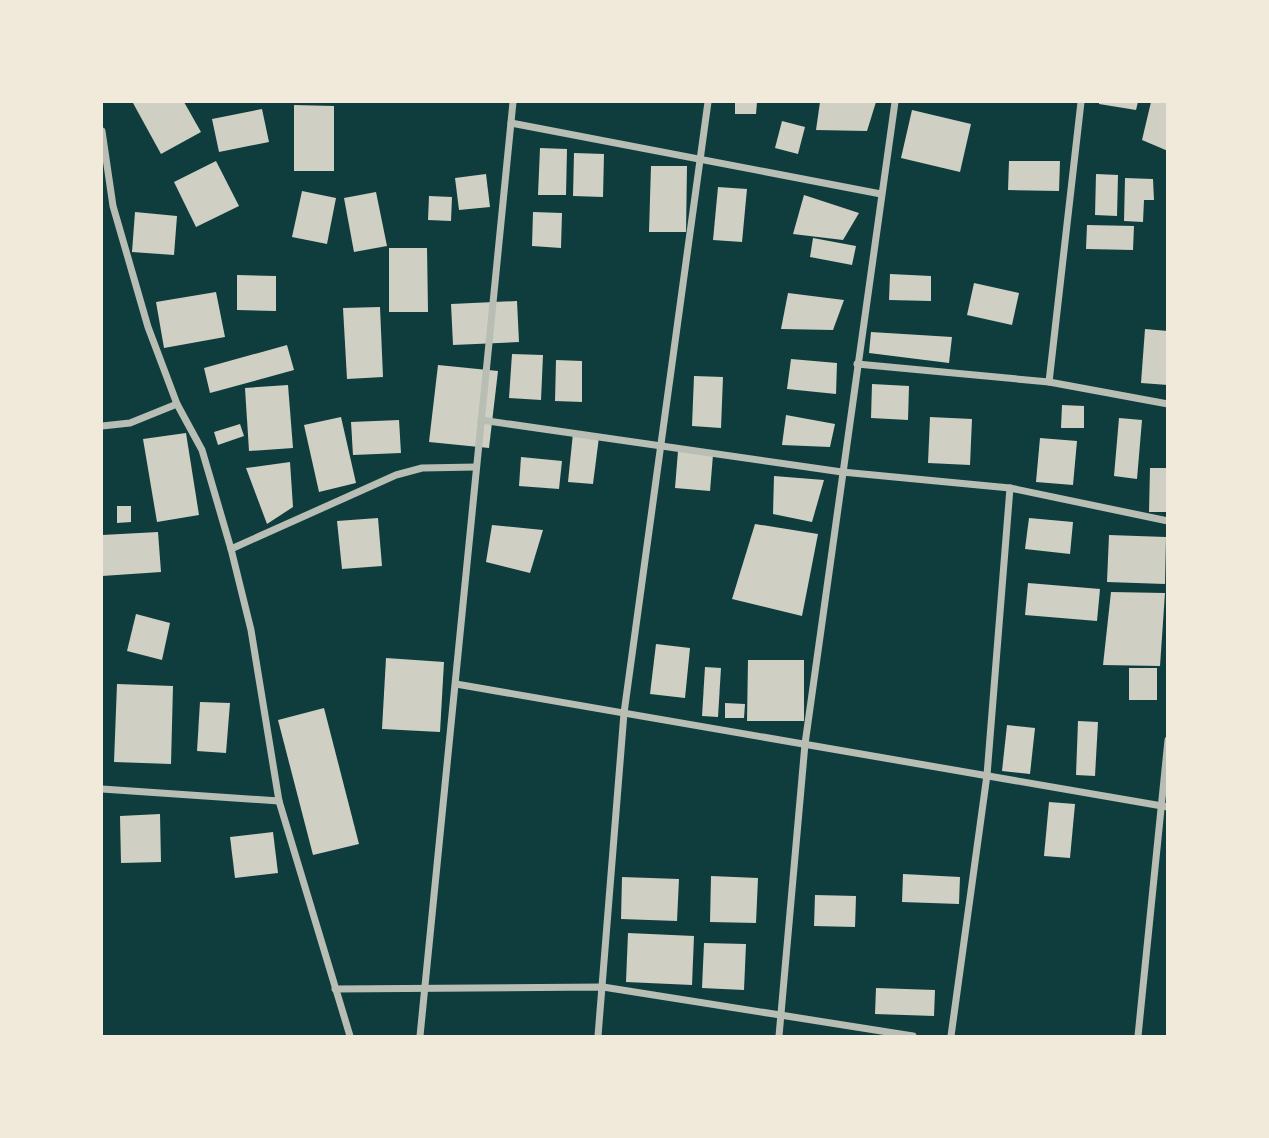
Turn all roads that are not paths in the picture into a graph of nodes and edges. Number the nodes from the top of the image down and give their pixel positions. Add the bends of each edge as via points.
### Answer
1 (513, 102) edge
2 (708, 102) edge
3 (895, 102) edge
4 (1081, 102) edge
5 (511, 123) junction
6 (102, 131) edge
7 (700, 158) junction
8 (881, 194) junction
9 (857, 364) junction
10 (1049, 382) junction
11 (177, 404) junction
12 (1167, 404) edge
13 (481, 420) junction
14 (102, 426) edge
15 (659, 444) junction
16 (476, 467) junction
17 (842, 472) junction
18 (1010, 488) junction
19 (1167, 521) edge
20 (231, 550) junction
21 (456, 684) junction
22 (624, 713) junction
23 (1167, 740) edge
24 (805, 744) junction
25 (987, 775) junction
26 (102, 789) edge
27 (279, 800) junction
28 (1163, 806) edge
29 (425, 986) junction
30 (603, 987) junction
31 (335, 989) junction
32 (781, 1016) junction
33 (350, 1037) edge
34 (420, 1037) edge
35 (598, 1037) edge
36 (779, 1037) edge
37 (913, 1037) edge
38 (951, 1037) edge
39 (1138, 1037) edge

1 - 5 street
2 - 7 street
3 - 8 street
4 - 10 street
5 - 7 street
5 - 13 street
6 - 11 street via 113,206 148,327
7 - 8 street
7 - 15 street
8 - 9 street
9 - 10 street
9 - 17 street
10 - 12 street
11 - 14 street via 130,424
11 - 20 street via 202,450
13 - 15 street
13 - 16 street
15 - 17 street
15 - 22 street
16 - 20 street via 422,467 396,475
16 - 21 street
17 - 18 street
17 - 24 street
18 - 19 street
18 - 25 street
20 - 27 street via 251,631
21 - 22 street
21 - 29 street
22 - 24 street
22 - 30 street
23 - 28 street
24 - 25 street
24 - 32 street
25 - 28 street
25 - 38 street
26 - 27 street
27 - 31 street
28 - 39 street
29 - 30 street
29 - 31 street
29 - 34 street
30 - 32 street
30 - 35 street
31 - 33 street
32 - 36 street
32 - 37 street

